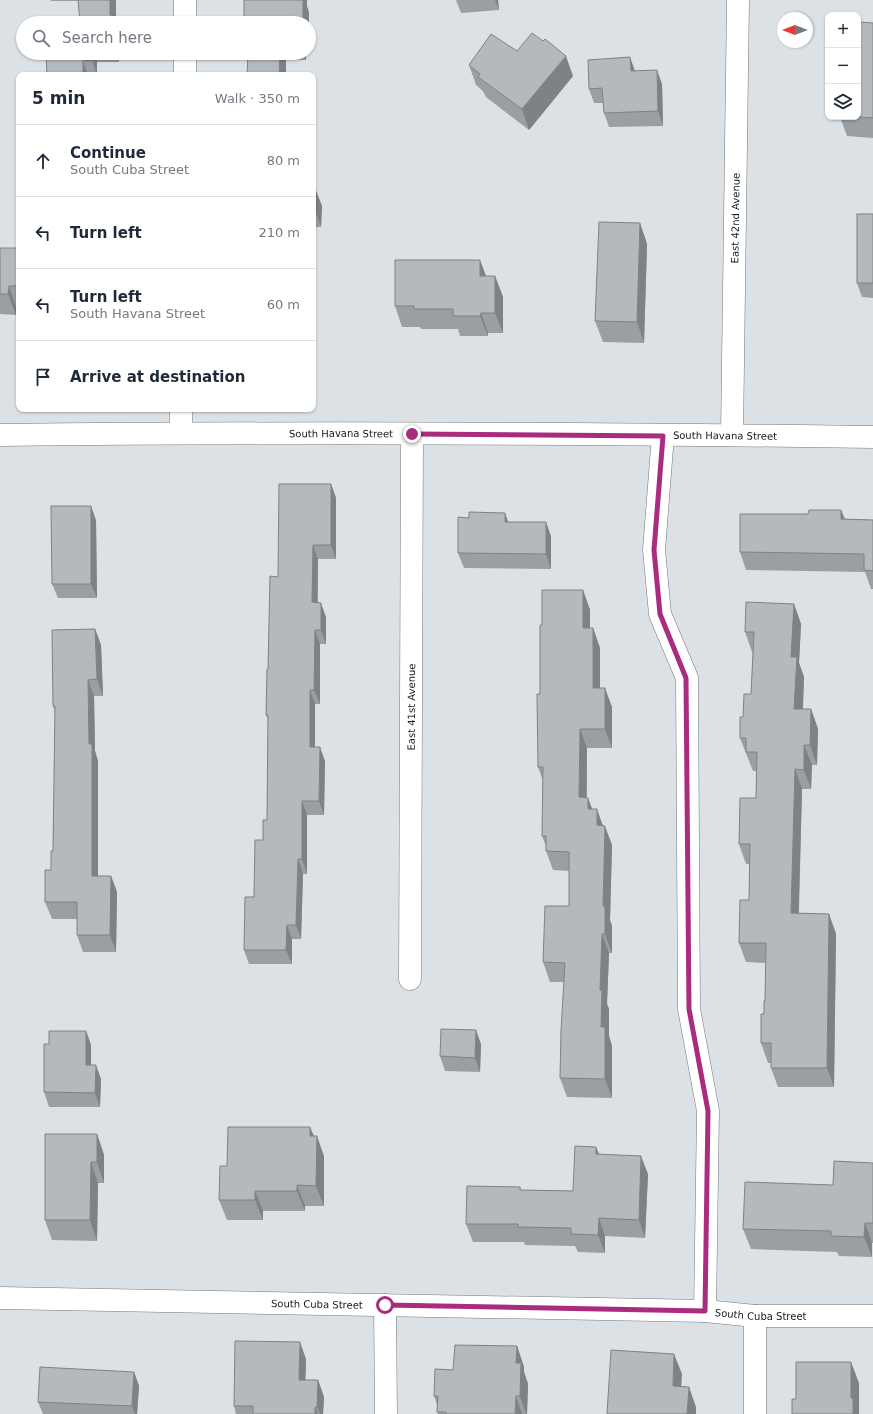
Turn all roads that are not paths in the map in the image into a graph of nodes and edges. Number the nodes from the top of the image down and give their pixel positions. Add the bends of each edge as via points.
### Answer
1 (185, 0) edge
2 (738, 0) edge
3 (185, 16) edge
4 (185, 60) edge
5 (185, 72) edge
6 (181, 412) edge
7 (181, 433) junction
8 (412, 434) junction
9 (0, 435) edge
10 (663, 436) junction
11 (732, 436) junction
12 (873, 438) edge
13 (410, 979) dead end
14 (0, 1298) edge
15 (385, 1305) junction
16 (705, 1311) junction
17 (756, 1316) junction
18 (873, 1316) edge
19 (386, 1414) edge
20 (756, 1414) edge

1 - 3 street
2 - 11 street, East 42nd Avenue
4 - 5 street
6 - 7 street
7 - 8 street, South Havana Street
7 - 9 street, South Havana Street
8 - 10 street, South Havana Street
8 - 13 street, East 41st Avenue
10 - 11 street, South Havana Street
10 - 16 street via 654,550 660,614 686,678 689,1009 708,1111
11 - 12 street, South Havana Street
14 - 15 street, South Cuba Street
15 - 16 street, South Cuba Street
15 - 19 street
16 - 17 street, South Cuba Street
17 - 18 street, South Cuba Street
17 - 20 street

